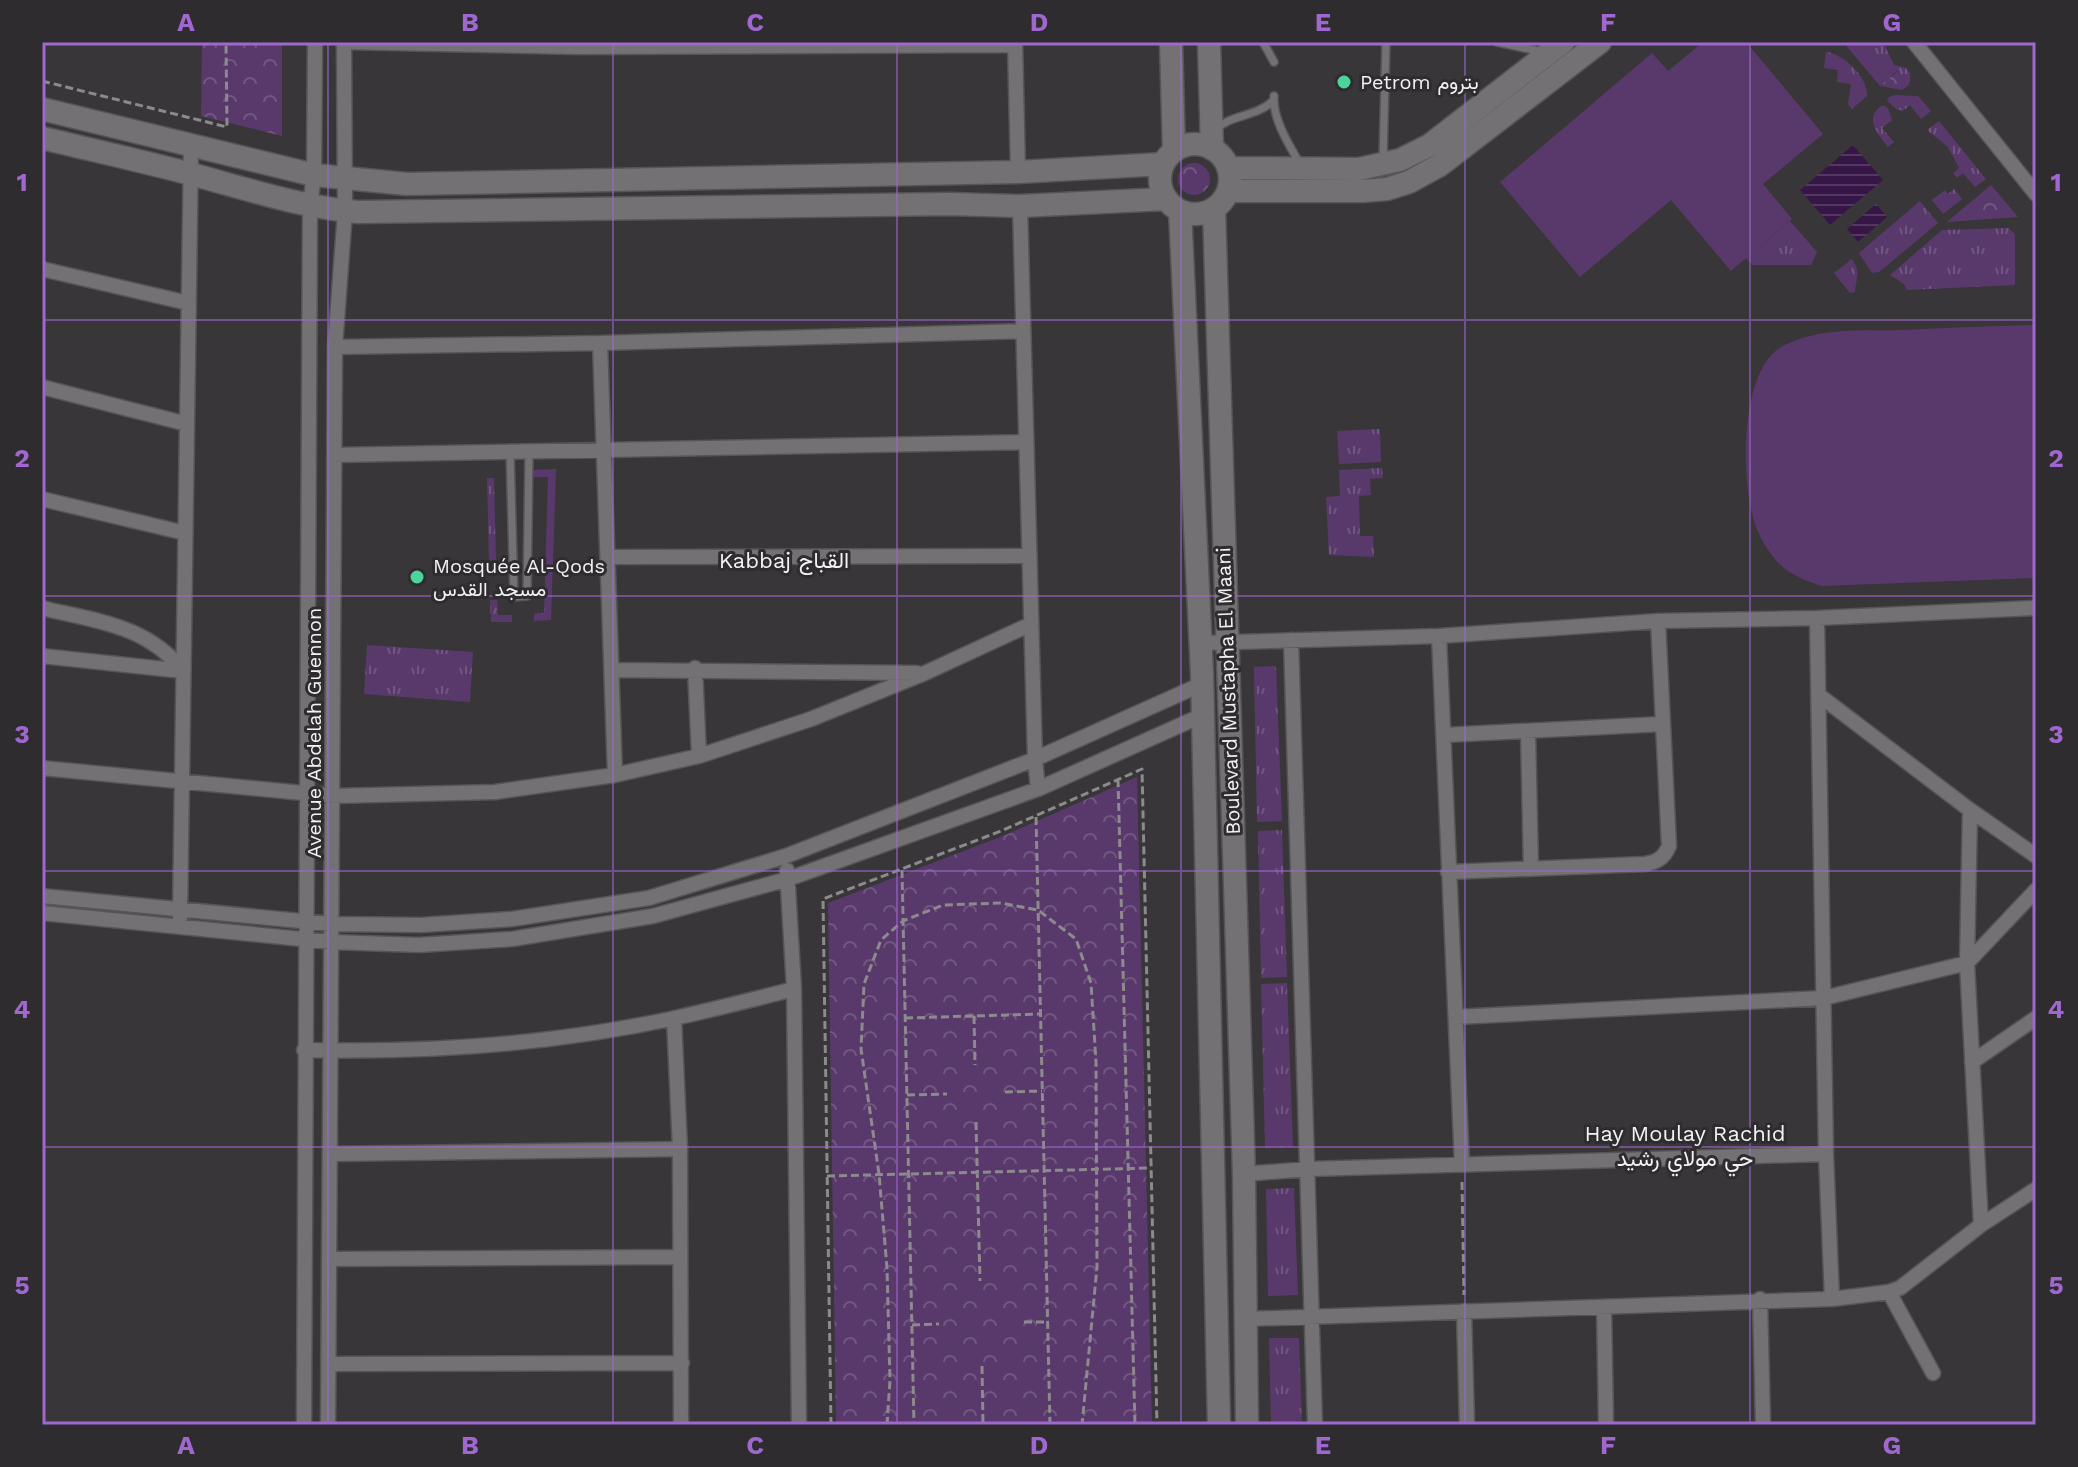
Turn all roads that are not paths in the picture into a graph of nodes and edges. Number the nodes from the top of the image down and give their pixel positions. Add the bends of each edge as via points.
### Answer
1 (315, 42) edge
2 (344, 42) edge
3 (1171, 42) edge
4 (1209, 42) edge
5 (1263, 42) edge
6 (1386, 42) edge
7 (1497, 42) edge
8 (1600, 42) edge
9 (1914, 42) edge
10 (463, 43) edge
11 (579, 44) edge
12 (1015, 44) edge
13 (1556, 47) edge
14 (1274, 62) dead end
15 (42, 109) edge
16 (42, 138) edge
17 (1212, 141) junction
18 (191, 146) junction
19 (1169, 158) junction
20 (1383, 165) junction
21 (1228, 168) junction
22 (1303, 169) junction
23 (1019, 172) junction
24 (190, 174) junction
25 (314, 175) junction
26 (345, 179) junction
27 (2036, 194) edge
28 (1221, 200) junction
29 (1173, 205) junction
30 (310, 206) junction
31 (1021, 206) junction
32 (345, 211) junction
33 (42, 269) edge
34 (188, 303) junction
35 (1023, 331) junction
36 (600, 343) junction
37 (335, 347) junction
38 (42, 387) edge
39 (187, 424) junction
40 (1222, 429) junction
41 (1191, 431) junction
42 (1026, 442) junction
43 (604, 451) junction
44 (510, 452) junction
45 (529, 452) junction
46 (335, 455) junction
47 (42, 499) edge
48 (185, 533) junction
49 (1028, 556) junction
50 (608, 557) junction
51 (42, 608) edge
52 (2036, 608) edge
53 (1817, 618) junction
54 (1658, 621) junction
55 (1031, 624) junction
56 (1439, 636) junction
57 (1291, 640) junction
58 (1226, 642) junction
59 (1201, 643) junction
60 (42, 656) edge
61 (695, 668) junction
62 (612, 670) junction
63 (183, 671) junction
64 (925, 673) junction
65 (1202, 684) junction
66 (1820, 696) junction
67 (1203, 715) junction
68 (1663, 724) junction
69 (1528, 731) junction
70 (1444, 735) junction
71 (699, 756) junction
72 (1035, 759) junction
73 (42, 768) edge
74 (615, 775) junction
75 (182, 782) junction
76 (1038, 789) junction
77 (307, 794) junction
78 (334, 796) junction
79 (1970, 810) junction
80 (786, 856) junction
81 (2036, 856) edge
82 (1531, 869) junction
83 (1448, 872) junction
84 (788, 879) junction
85 (2036, 890) edge
86 (42, 896) edge
87 (180, 910) junction
88 (42, 913) edge
89 (306, 922) junction
90 (332, 924) junction
91 (179, 927) junction
92 (306, 939) junction
93 (332, 942) junction
94 (1967, 963) junction
95 (794, 989) junction
96 (1824, 998) junction
97 (1456, 1017) junction
98 (674, 1018) junction
99 (2036, 1018) edge
100 (304, 1050) junction
101 (332, 1051) junction
102 (1972, 1062) junction
103 (680, 1149) junction
104 (331, 1154) junction
105 (1826, 1154) junction
106 (1462, 1165) junction
107 (1309, 1169) junction
108 (1244, 1174) junction
109 (2036, 1189) edge
110 (1981, 1225) junction
111 (680, 1257) junction
112 (329, 1259) junction
113 (1889, 1292) junction
114 (1760, 1299) junction
115 (1832, 1299) junction
116 (1604, 1307) junction
117 (1464, 1311) junction
118 (1245, 1319) junction
119 (1311, 1319) junction
120 (682, 1363) junction
121 (329, 1364) junction
122 (1933, 1373) dead end
123 (304, 1425) edge
124 (328, 1425) edge
125 (681, 1425) edge
126 (799, 1425) edge
127 (1219, 1425) edge
128 (1247, 1425) edge
129 (1315, 1425) edge
130 (1467, 1425) edge
131 (1606, 1425) edge
132 (1763, 1425) edge

1 - 25 street, Avenue Abdelah Guennon
2 - 10 street
2 - 26 street, Avenue Abdelah Guennon
3 - 19 main road
4 - 17 main road
5 - 14 lane
6 - 20 lane
7 - 13 lane
8 - 28 main road via 1440,165 1409,182 1387,189
9 - 27 street
10 - 11 street
11 - 12 street
12 - 23 street
13 - 20 main road via 1430,145
15 - 18 main road
16 - 24 main road
17 - 19 main road via 1193,144
17 - 21 main road
17 - 22 lane via 1219,125 1264,110 1274,99 1288,144
18 - 24 street
18 - 25 main road
19 - 23 main road
19 - 29 main road via 1160,178
20 - 22 main road
21 - 22 main road
21 - 28 main road
23 - 26 main road via 407,184
23 - 31 main road
23 - 31 main road
24 - 30 main road
24 - 34 street
25 - 26 main road
25 - 30 street, Avenue Abdelah Guennon
26 - 32 street, Avenue Abdelah Guennon
28 - 29 main road via 1197,214
28 - 40 main road, Boulevard Mustapha El Maani
29 - 31 main road
29 - 41 main road, Boulevard Mustapha El Maani
30 - 32 main road
30 - 77 street, Avenue Abdelah Guennon
31 - 32 main road
31 - 35 street
32 - 37 street, Avenue Abdelah Guennon
33 - 34 street
34 - 39 street
35 - 36 street
35 - 42 street
36 - 37 street
36 - 43 street
37 - 46 street, Avenue Abdelah Guennon
38 - 39 street
39 - 48 street
40 - 41 main road
40 - 58 main road, Boulevard Mustapha El Maani
41 - 59 main road, Boulevard Mustapha El Maani
42 - 43 street
42 - 49 street
43 - 45 street
43 - 50 street
44 - 45 street
44 - 45 lane via 514,597 527,596
44 - 46 street
46 - 78 street, Avenue Abdelah Guennon
47 - 48 street
48 - 63 street
49 - 50 street
49 - 55 street
50 - 62 street
51 - 63 street via 135,632 170,654
52 - 53 street
53 - 54 street
53 - 66 street
54 - 56 street
54 - 68 street
55 - 64 street
55 - 72 street
56 - 57 street
56 - 70 street
57 - 58 street
57 - 107 street
58 - 59 street
58 - 108 main road, Boulevard Mustapha El Maani
59 - 65 main road, Boulevard Mustapha El Maani
60 - 63 street
61 - 62 street
61 - 64 street
61 - 71 street
62 - 74 street
63 - 75 street
64 - 71 street
65 - 67 main road, Boulevard Mustapha El Maani
65 - 72 street
66 - 79 street
66 - 96 street
67 - 76 street
67 - 127 main road, Boulevard Mustapha El Maani
68 - 69 street
68 - 82 street via 1666,853 1645,864
69 - 70 street
69 - 82 street
70 - 83 street
71 - 74 street
72 - 76 street
72 - 80 street
73 - 75 street
74 - 78 street via 495,792
75 - 77 street
75 - 87 street
76 - 84 street
77 - 78 street
77 - 89 street, Avenue Abdelah Guennon
78 - 90 street, Avenue Abdelah Guennon
79 - 81 street
79 - 94 street
80 - 84 street
80 - 90 street via 649,898 512,919
82 - 83 street
83 - 97 street
84 - 93 street via 653,916 512,939 419,945
84 - 95 street
85 - 94 street
86 - 87 street
87 - 89 street
87 - 91 street
88 - 91 street
89 - 90 street
89 - 92 street, Avenue Abdelah Guennon
90 - 93 street, Avenue Abdelah Guennon
91 - 92 street
92 - 93 street
92 - 100 street, Avenue Abdelah Guennon
93 - 101 street, Avenue Abdelah Guennon
94 - 96 street
94 - 102 street
95 - 98 street
95 - 126 street
96 - 97 street
96 - 105 street
97 - 106 street
98 - 101 street via 562,1037
98 - 103 street
99 - 102 street
100 - 101 street
100 - 123 street, Avenue Abdelah Guennon
101 - 104 street, Avenue Abdelah Guennon
102 - 110 street
103 - 104 street
103 - 111 street
104 - 112 street, Avenue Abdelah Guennon
105 - 106 street
105 - 115 street
106 - 107 street
107 - 108 street
107 - 119 street
108 - 118 main road, Boulevard Mustapha El Maani
109 - 110 street
110 - 113 street
111 - 112 street
111 - 120 street
112 - 121 street, Avenue Abdelah Guennon
113 - 115 street
113 - 122 street
114 - 115 street
114 - 116 street
114 - 132 street
116 - 117 street
116 - 131 street
117 - 119 street
117 - 130 street
118 - 119 street
118 - 128 main road, Boulevard Mustapha El Maani
119 - 129 street
120 - 121 street
120 - 125 street
121 - 124 street, Avenue Abdelah Guennon

